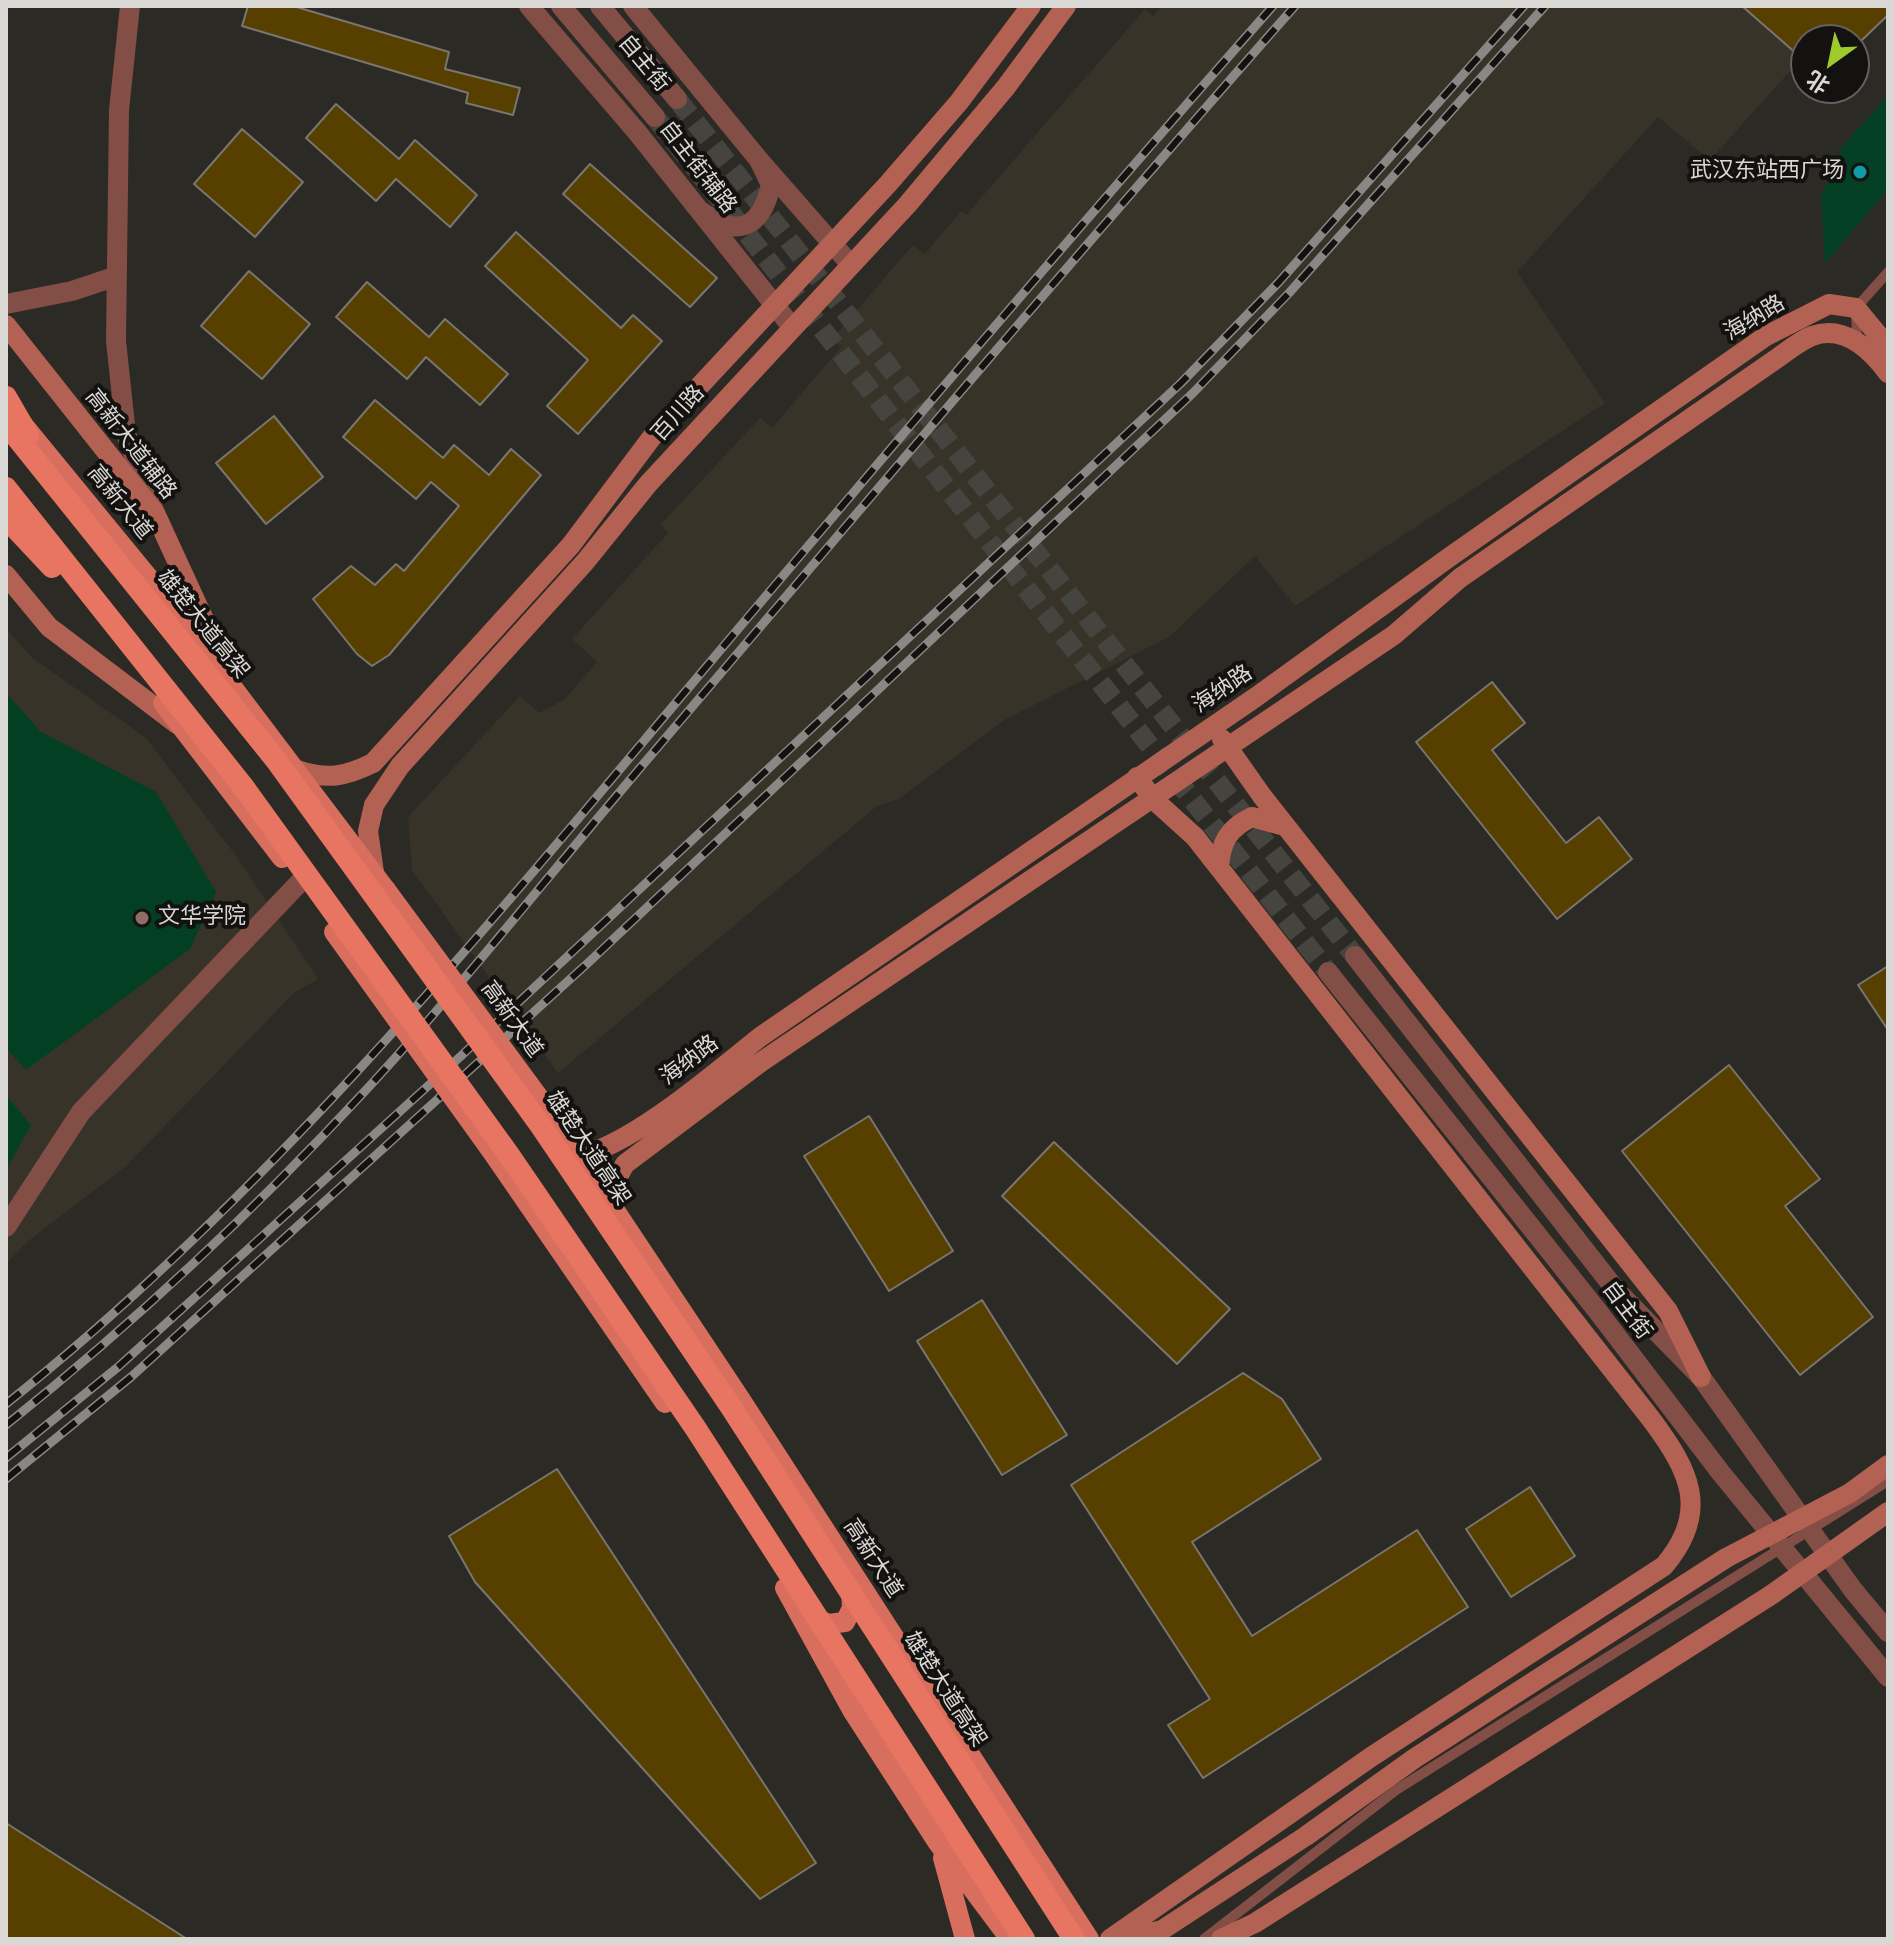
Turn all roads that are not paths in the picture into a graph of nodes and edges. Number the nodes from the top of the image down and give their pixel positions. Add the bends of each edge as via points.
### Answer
1 (130, 6) edge
2 (529, 6) edge
3 (561, 6) edge
4 (600, 6) edge
5 (633, 6) edge
6 (1031, 6) edge
7 (1066, 6) edge
8 (677, 99) tunnel mouth
9 (655, 117) tunnel mouth
10 (759, 160) junction
11 (702, 212) junction
12 (832, 243) junction
13 (851, 265) junction
14 (1888, 272) edge
15 (114, 277) junction
16 (6, 304) edge
17 (774, 305) junction
18 (1856, 308) junction
19 (6, 325) edge
20 (792, 327) junction
21 (1857, 340) junction
22 (1888, 347) edge
23 (1888, 373) edge
24 (6, 400) edge
25 (6, 424) edge
26 (6, 488) edge
27 (62, 491) junction
28 (6, 505) edge
29 (155, 513) junction
30 (6, 518) edge
31 (6, 575) edge
32 (158, 680) junction
33 (237, 692) junction
34 (1212, 727) junction
35 (184, 729) junction
36 (1229, 747) junction
37 (297, 770) junction
38 (1137, 777) junction
39 (1153, 799) junction
40 (1285, 826) junction
41 (1219, 867) junction
42 (374, 872) junction
43 (300, 882) junction
44 (1355, 956) tunnel mouth
45 (1328, 972) tunnel mouth
46 (579, 1156) junction
47 (611, 1203) junction
48 (6, 1227) edge
49 (1596, 1309) junction
50 (1701, 1377) junction
51 (1651, 1419) junction
52 (1888, 1465) edge
53 (1888, 1481) edge
54 (1888, 1512) edge
55 (1807, 1524) junction
56 (1776, 1542) junction
57 (1828, 1554) junction
58 (850, 1569) junction
59 (1801, 1573) junction
60 (797, 1607) junction
61 (1888, 1632) edge
62 (1888, 1677) edge
63 (938, 1843) junction
64 (965, 1939) edge
65 (1010, 1939) edge
66 (1024, 1939) edge
67 (1074, 1939) edge
68 (1089, 1939) edge
69 (1110, 1939) edge
70 (1129, 1939) edge
71 (1204, 1939) edge
72 (1221, 1939) edge

1 - 15 street via 119,110
2 - 11 street, 自主街辅路
3 - 9 street, 自主街
4 - 8 street, 自主街
5 - 10 street
6 - 12 main road, 百川路 via 959,102
7 - 13 main road, 百川路 via 998,97
10 - 11 street via 771,185 749,225 720,226
10 - 12 street
11 - 17 street, 自主街辅路
12 - 13 street
12 - 17 main road, 百川路
13 - 20 main road, 百川路
14 - 18 lane
15 - 16 street
15 - 29 street via 126,434
17 - 20 street, 自主街辅路
17 - 37 main road, 百川路 via 652,437 571,545 373,763 324,779
18 - 21 lane
18 - 22 main road
18 - 34 main road, 海纳路 via 1829,304 1766,336
19 - 29 main road, 高新大道辅路
20 - 42 main road, 百川路 via 387,784 374,805 368,831
21 - 23 main road
21 - 36 main road, 海纳路 via 1813,335 1779,357 1460,578 1394,635
24 - 27 highway, bridge
24 - 33 main road, 高新大道
25 - 27 highway, 雄楚大道高架, bridge
26 - 32 highway, bridge
27 - 67 highway, 雄楚大道高架, bridge via 276,760 541,1126 731,1407
28 - 35 main road
29 - 33 main road, 高新大道辅路
30 - 32 highway, bridge
31 - 35 main road via 49,627
32 - 66 highway, bridge via 318,888 518,1168 696,1429
33 - 37 main road, 高新大道
34 - 36 main road
34 - 38 main road, 海纳路
35 - 43 main road
36 - 39 main road, 海纳路
36 - 40 main road
37 - 42 main road, 高新大道
38 - 39 main road
38 - 46 main road, 海纳路 via 760,1037 683,1098 598,1152
39 - 41 main road
39 - 47 main road, 海纳路 via 761,1062 625,1164
40 - 41 main road via 1252,817 1238,823 1220,847
40 - 50 main road via 1668,1311
41 - 51 main road
42 - 46 main road, 高新大道, bridge
43 - 48 street via 81,1112
43 - 60 main road, bridge via 688,1437
44 - 50 street, 自主街 via 1615,1289
45 - 49 street, 自主街
46 - 47 main road, 高新大道
47 - 58 main road, 高新大道
49 - 51 street
49 - 56 street, 自主街
50 - 55 street, 自主街
51 - 69 main road via 1681,1458 1689,1483 1690,1519 1681,1546 1664,1566 1371,1757
52 - 55 main road
53 - 55 lane
54 - 57 main road
55 - 56 main road
55 - 57 street, 自主街
56 - 59 street, 自主街
56 - 70 main road via 1726,1558 1415,1758 1162,1930
56 - 71 lane via 1396,1790
57 - 59 main road
57 - 61 street, 自主街
58 - 60 main road via 852,1608 845,1622 828,1624
58 - 68 main road, 高新大道
59 - 62 street, 自主街
59 - 72 main road via 1255,1923
60 - 63 main road via 852,1710
63 - 64 main road
63 - 65 main road

